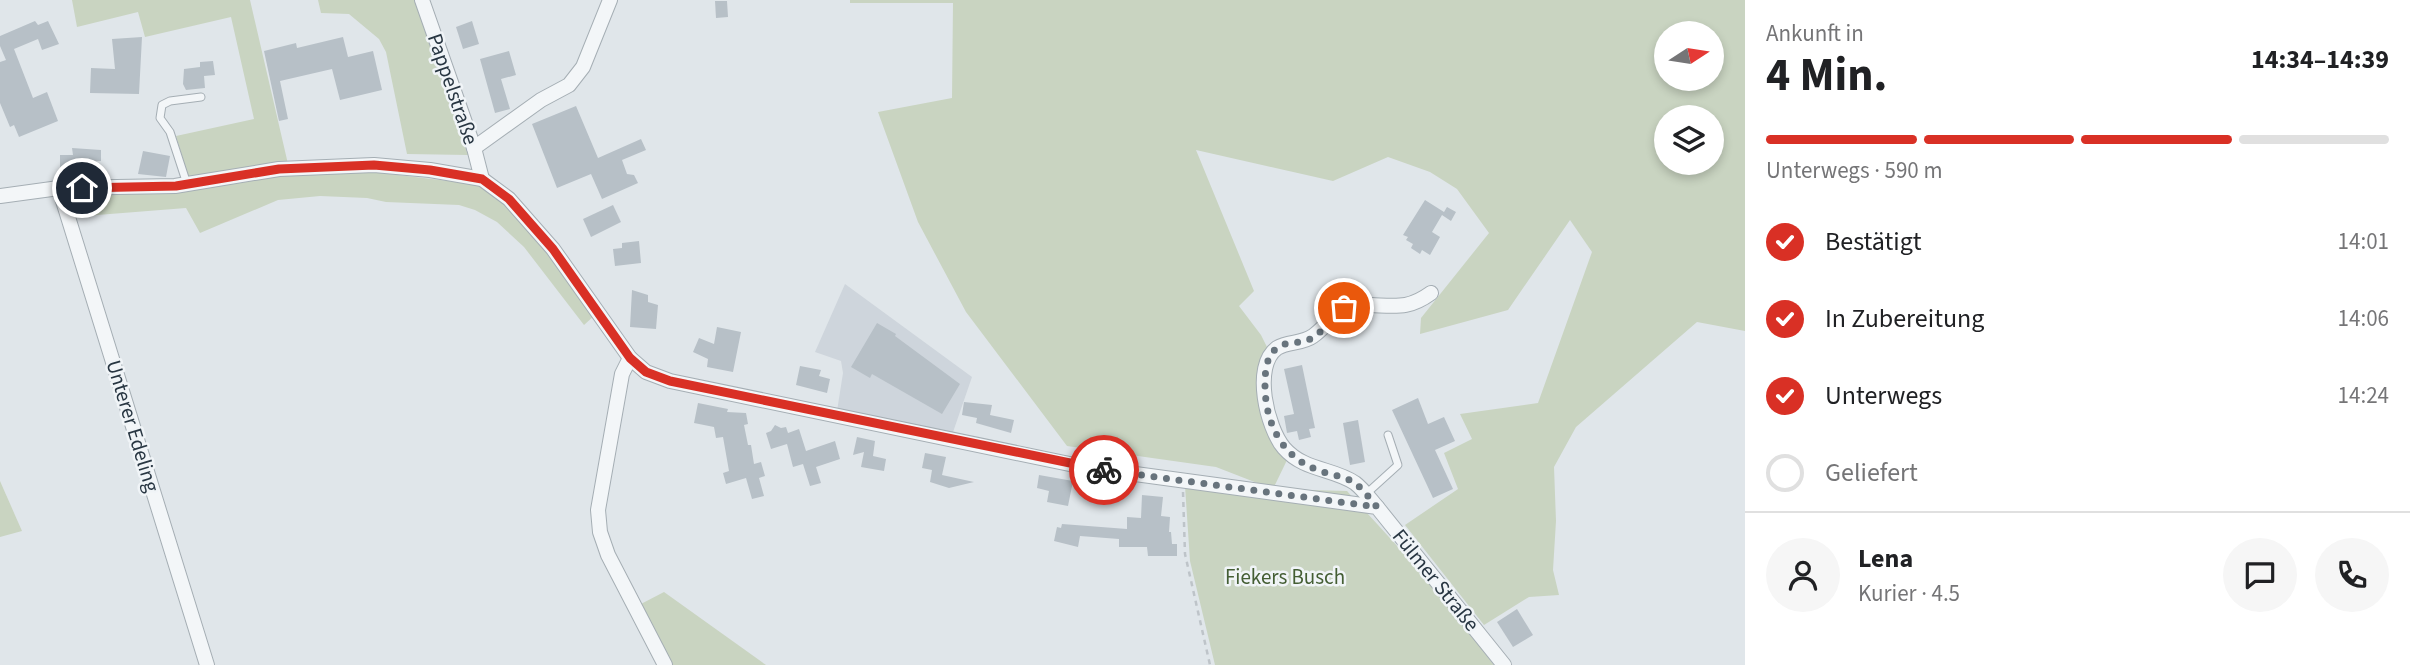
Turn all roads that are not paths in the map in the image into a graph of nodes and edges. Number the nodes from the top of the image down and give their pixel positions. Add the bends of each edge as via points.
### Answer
1 (422, 0) edge
2 (610, 0) edge
3 (201, 97) dead end
4 (474, 148) junction
5 (482, 179) junction
6 (187, 184) junction
7 (59, 188) junction
8 (0, 196) edge
9 (1431, 293) dead end
10 (630, 358) junction
11 (1388, 436) dead end
12 (1366, 494) junction
13 (1377, 507) junction
14 (207, 665) edge
15 (665, 665) edge
16 (1504, 665) edge

1 - 4 street, Pappelstraße
2 - 4 street via 583,67 569,85
3 - 6 lane via 170,101 160,112
4 - 5 street, Pappelstraße
5 - 6 street via 374,165 279,169
5 - 10 street via 509,199 553,249
6 - 7 street
7 - 8 street
7 - 14 street, Unterer Edeling
9 - 12 street, Fülmer Straße via 1400,307 1356,304 1344,308 1308,340 1276,349 1268,361 1269,418 1285,450 1314,469 1356,484
10 - 13 street via 646,372 670,381 1084,467
10 - 15 street via 622,374 598,510 600,532
11 - 12 lane via 1398,466
12 - 13 street, Fülmer Straße
13 - 16 street, Fülmer Straße

